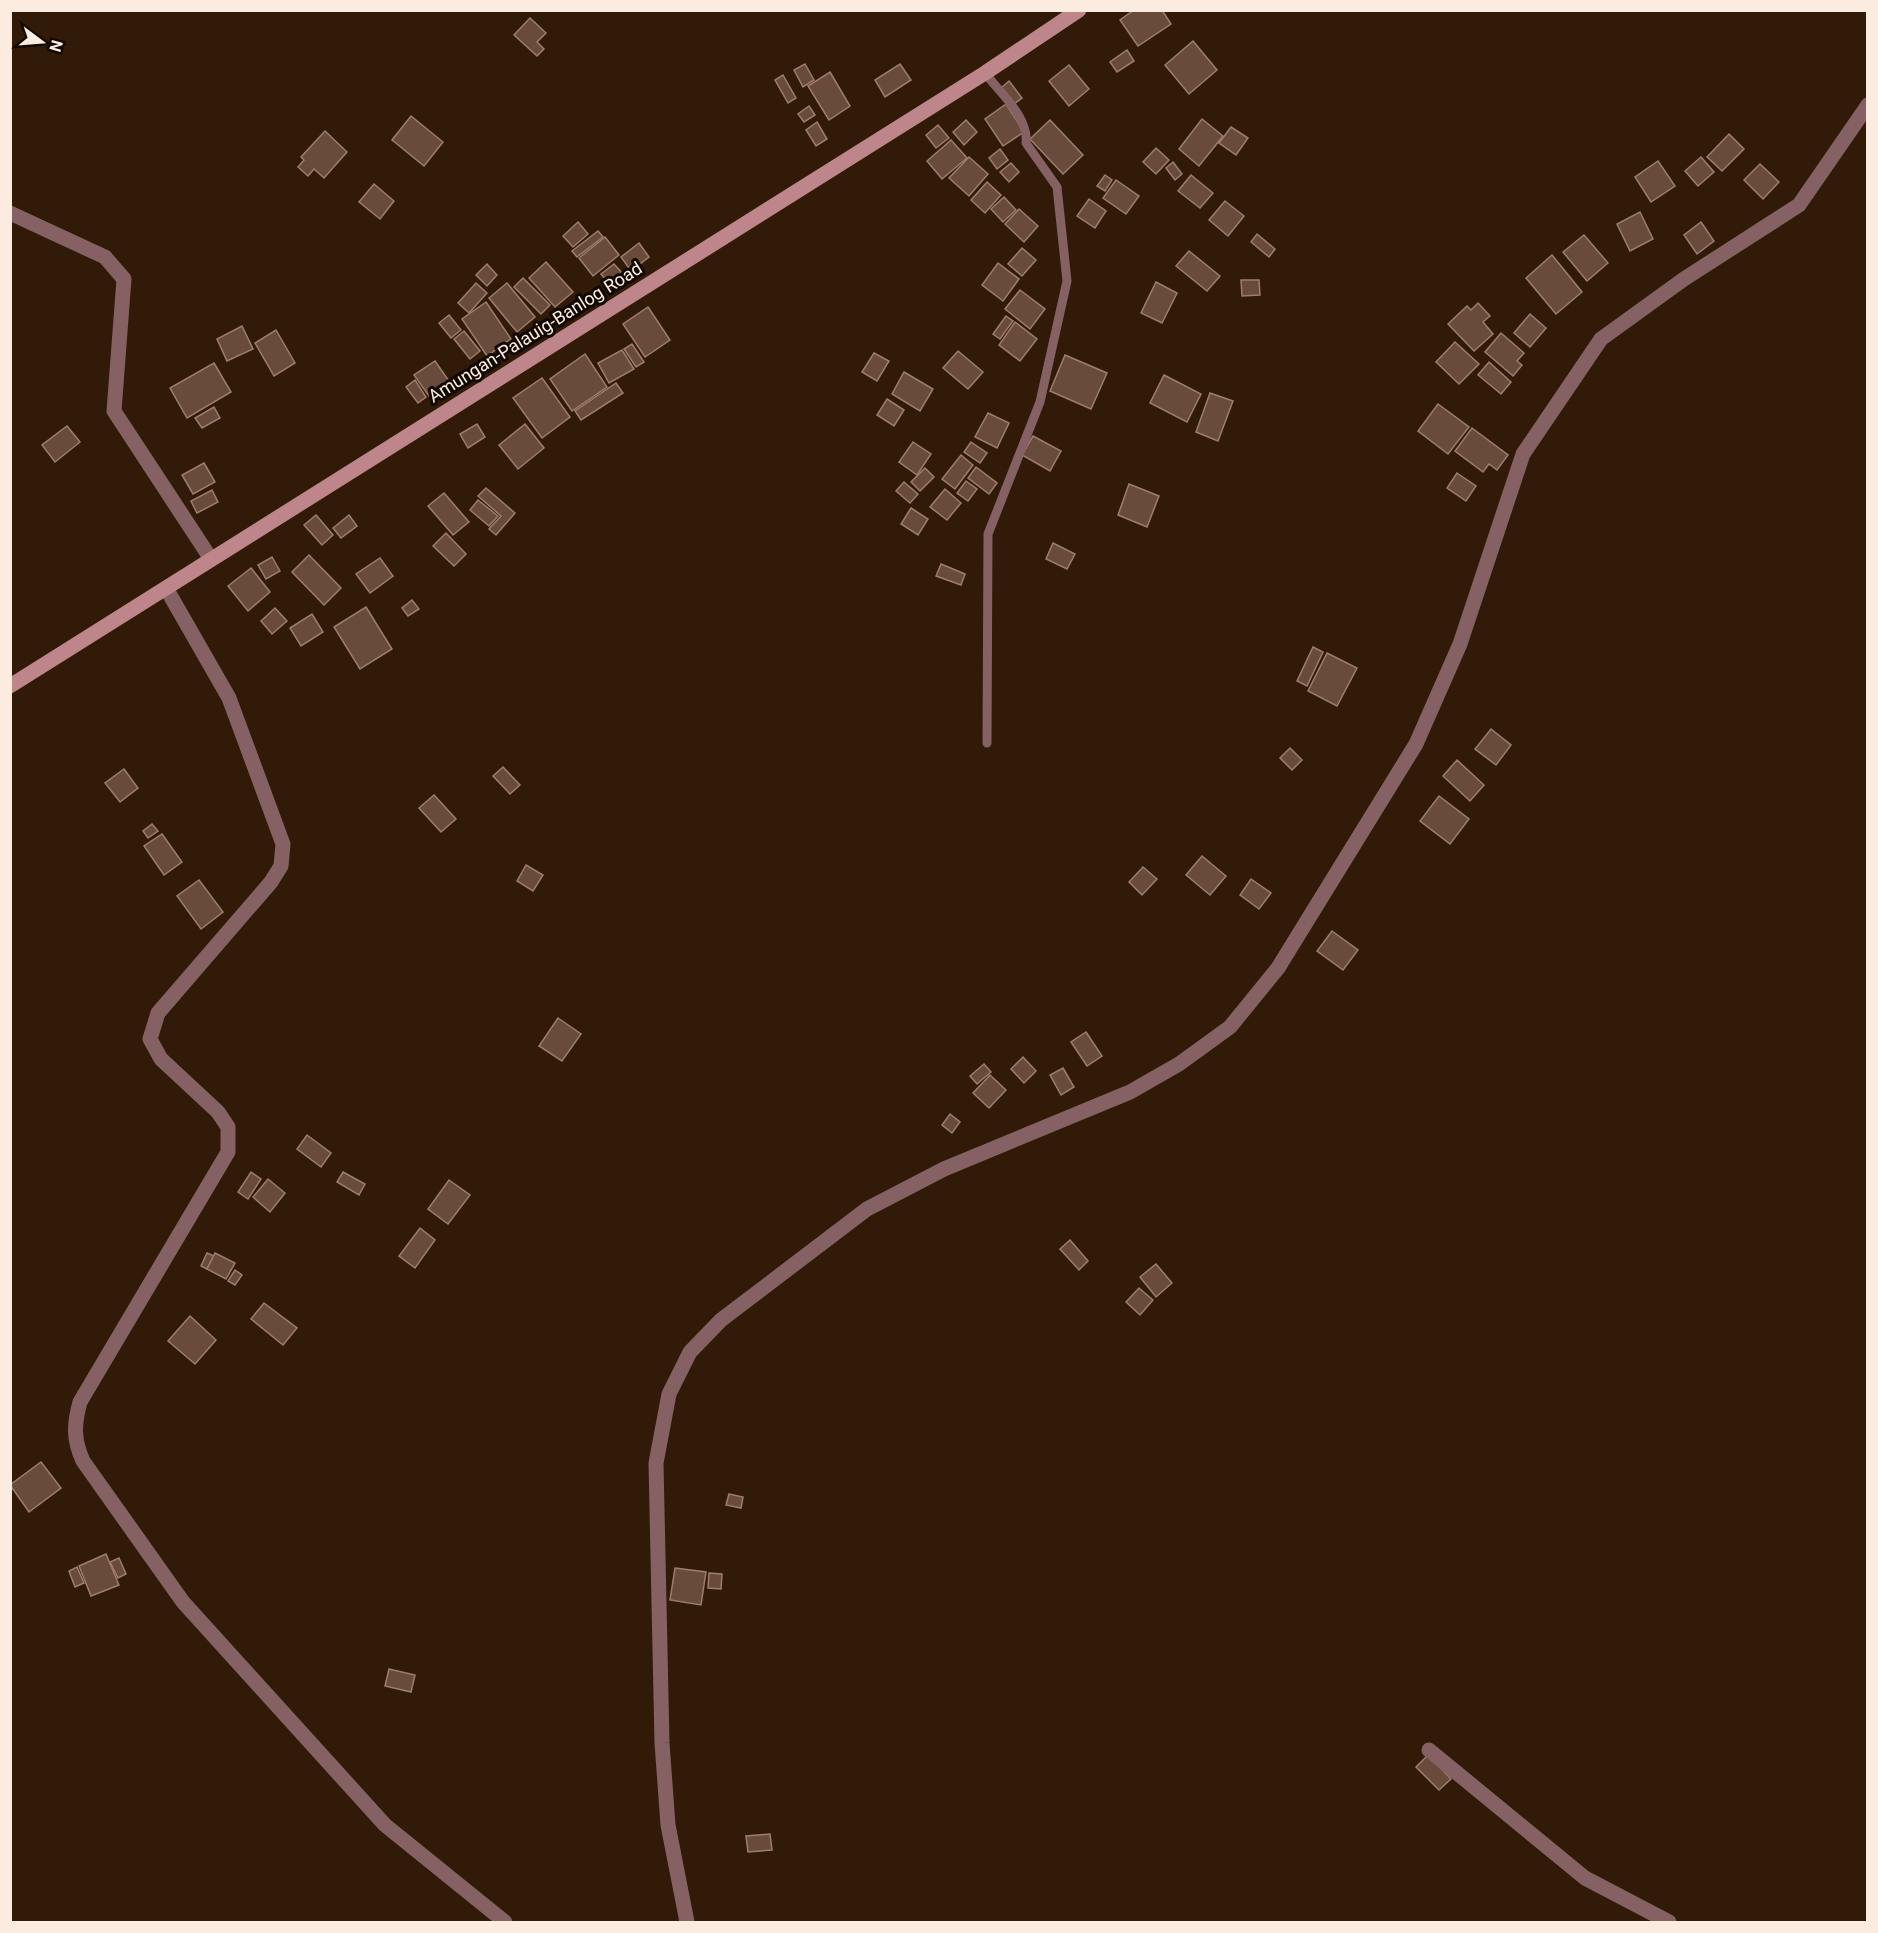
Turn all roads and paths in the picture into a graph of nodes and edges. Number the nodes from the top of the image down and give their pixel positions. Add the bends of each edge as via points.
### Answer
1 (1079, 10) edge
2 (985, 73) junction
3 (1868, 105) edge
4 (10, 213) edge
5 (211, 559) junction
6 (166, 588) junction
7 (10, 686) edge
8 (987, 743) dead end
9 (1429, 1750) dead end
10 (505, 1923) edge
11 (687, 1923) edge
12 (1669, 1923) edge

1 - 2 main road, Amungan-Palauig-Banlog Road
2 - 5 main road, Amungan-Palauig-Banlog Road
2 - 8 lane via 1018,115 1027,132 1026,143 1057,187 1067,281 1040,402 988,534
3 - 11 street via 1799,205 1684,279 1601,339 1523,454 1460,644 1416,744 1278,968 1230,1027 1179,1064 1130,1092 944,1169 867,1209 721,1320 690,1352 669,1394 656,1463 662,1743 668,1825
4 - 5 street via 105,257 124,279 114,411
5 - 6 main road, Amungan-Palauig-Banlog Road
6 - 7 main road, Amungan-Palauig-Banlog Road
6 - 10 street via 229,698 283,844 281,866 158,1013 150,1039 161,1059 218,1112 228,1127 228,1152 80,1402 74,1424 76,1446 183,1602 385,1825
9 - 12 street via 1585,1878

